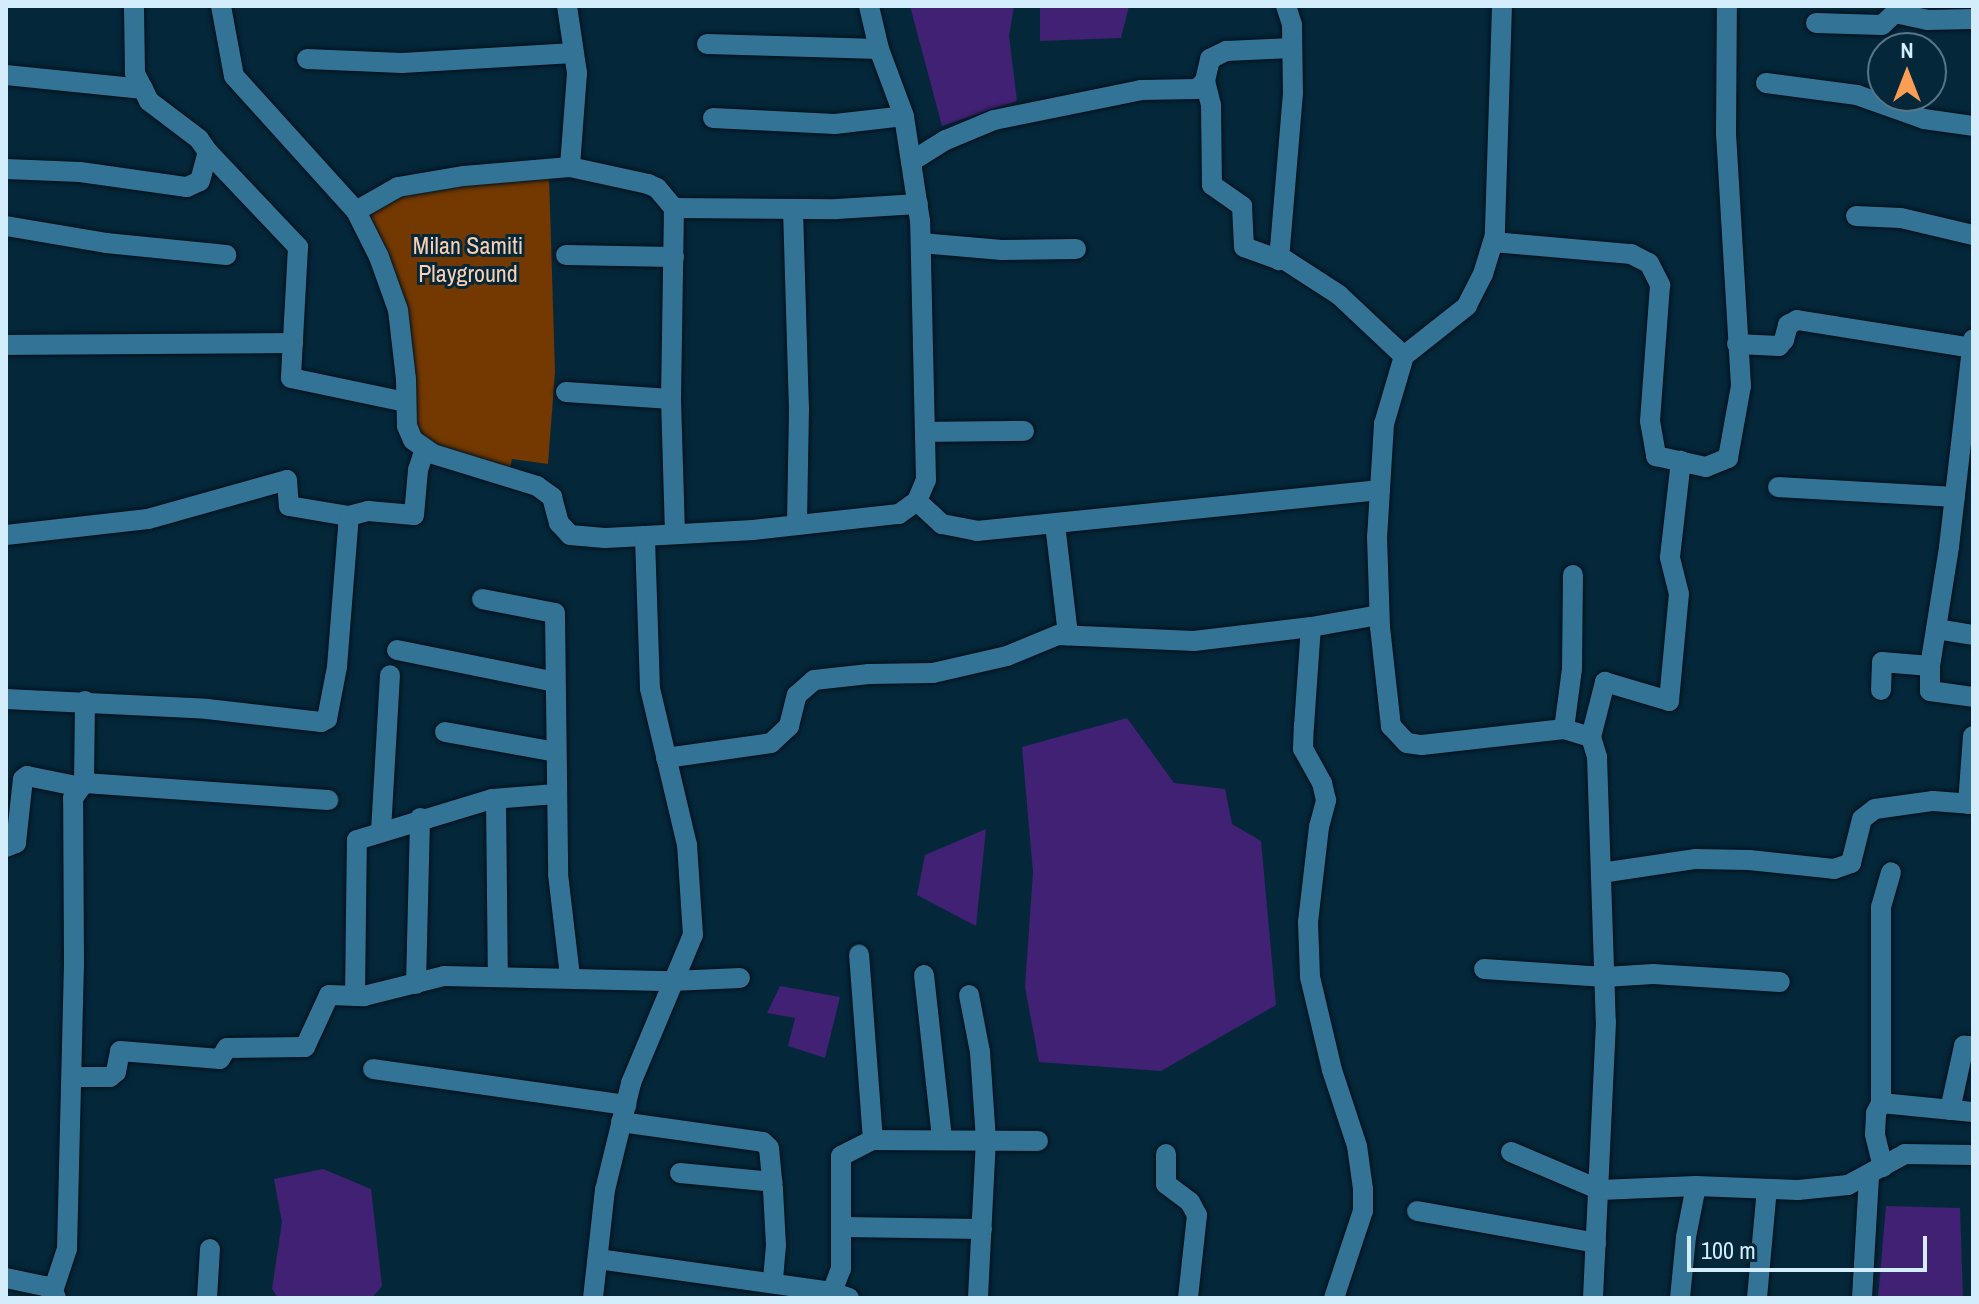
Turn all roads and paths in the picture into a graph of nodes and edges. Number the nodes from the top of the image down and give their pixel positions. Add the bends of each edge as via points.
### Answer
1 (134, 6) edge
2 (221, 6) edge
3 (567, 6) edge
4 (869, 6) edge
5 (1286, 6) edge
6 (1502, 6) edge
7 (1727, 6) edge
8 (1973, 19) edge
9 (1816, 23) dead end
10 (707, 44) dead end
11 (1292, 48) junction
12 (879, 49) junction
13 (574, 53) junction
14 (307, 59) dead end
15 (6, 75) edge
16 (1205, 81) junction
17 (1766, 83) dead end
18 (143, 89) junction
19 (904, 116) junction
20 (713, 118) dead end
21 (1973, 126) edge
22 (208, 152) junction
23 (912, 161) junction
24 (570, 167) junction
25 (6, 169) edge
26 (918, 204) junction
27 (674, 208) junction
28 (793, 209) junction
29 (356, 211) junction
30 (1856, 216) dead end
31 (6, 226) edge
32 (1973, 235) edge
33 (1493, 242) junction
34 (921, 243) junction
35 (1076, 249) dead end
36 (226, 255) dead end
37 (566, 255) dead end
38 (674, 257) junction
39 (1279, 260) junction
40 (293, 343) junction
41 (1737, 344) junction
42 (1972, 344) edge
43 (6, 345) edge
44 (1404, 356) junction
45 (566, 392) dead end
46 (671, 399) junction
47 (406, 402) junction
48 (1969, 416) edge
49 (1024, 431) dead end
50 (926, 432) junction
51 (425, 449) junction
52 (1681, 461) junction
53 (1778, 487) dead end
54 (1380, 490) junction
55 (1955, 497) junction
56 (917, 501) junction
57 (349, 516) junction
58 (797, 524) junction
59 (1055, 524) junction
60 (675, 534) junction
61 (6, 535) edge
62 (645, 536) junction
63 (1573, 575) dead end
64 (482, 599) dead end
65 (1379, 615) junction
66 (1311, 627) junction
67 (1936, 629) junction
68 (1068, 635) junction
69 (1973, 635) edge
70 (397, 650) dead end
71 (1930, 666) junction
72 (390, 675) dead end
73 (555, 682) junction
74 (1881, 690) dead end
75 (1973, 697) edge
76 (6, 699) edge
77 (85, 701) junction
78 (1564, 729) junction
79 (445, 732) dead end
80 (1973, 736) edge
81 (1591, 737) junction
82 (556, 752) junction
83 (666, 758) junction
84 (82, 785) junction
85 (556, 794) junction
86 (496, 799) junction
87 (328, 800) dead end
88 (1971, 804) edge
89 (420, 818) junction
90 (381, 831) junction
91 (6, 847) edge
92 (1891, 872) dead end
93 (1601, 873) junction
94 (859, 955) dead end
95 (1484, 969) dead end
96 (924, 975) dead end
97 (498, 976) junction
98 (570, 976) junction
99 (1605, 977) junction
100 (740, 978) dead end
101 (672, 981) junction
102 (1780, 982) dead end
103 (416, 984) junction
104 (969, 995) dead end
105 (355, 996) junction
106 (1973, 1046) edge
107 (373, 1069) dead end
108 (72, 1077) junction
109 (1881, 1103) junction
110 (1950, 1110) junction
111 (1973, 1112) edge
112 (624, 1114) junction
113 (942, 1139) junction
114 (986, 1139) junction
115 (873, 1140) junction
116 (1038, 1141) dead end
117 (1511, 1152) dead end
118 (1166, 1154) dead end
119 (1973, 1155) edge
120 (1876, 1171) junction
121 (680, 1173) dead end
122 (773, 1182) junction
123 (1696, 1186) junction
124 (1767, 1189) junction
125 (1600, 1190) junction
126 (1417, 1211) dead end
127 (842, 1227) junction
128 (982, 1229) junction
129 (1596, 1243) junction
130 (210, 1249) dead end
131 (598, 1259) junction
132 (6, 1278) edge
133 (773, 1283) junction
134 (54, 1294) edge
135 (837, 1296) edge
136 (207, 1298) edge
137 (593, 1298) edge
138 (978, 1298) edge
139 (1188, 1298) edge
140 (1334, 1298) edge
141 (1593, 1298) edge
142 (1680, 1298) edge
143 (1757, 1298) edge
144 (1862, 1298) edge

1 - 18 street via 135,73
2 - 29 street via 234,76
3 - 13 street
4 - 12 street
5 - 11 street
6 - 33 street
7 - 41 street via 1726,134
8 - 9 street via 1927,20 1895,13 1882,25
10 - 12 street
11 - 16 street via 1226,51 1210,59
11 - 39 street
12 - 19 street
13 - 14 street via 402,63
13 - 24 street
15 - 18 street
16 - 23 street via 1197,89 1141,90 994,120
16 - 39 street via 1211,105 1212,185 1242,206 1244,247
17 - 21 street via 1857,95 1924,119
18 - 22 street via 149,101
19 - 20 street via 835,124
19 - 23 street
22 - 25 street via 200,181 187,187 80,172
22 - 40 street via 298,247
23 - 26 street
24 - 27 street via 648,184
24 - 29 street via 398,187
26 - 28 street
26 - 34 street
27 - 28 street
27 - 38 street
28 - 58 street
29 - 47 street via 398,310
30 - 32 street via 1901,218
31 - 36 street
33 - 44 street via 1467,306
33 - 52 street via 1631,254 1649,263 1660,285 1652,442 1656,456
34 - 35 street
34 - 50 street
37 - 38 street
38 - 46 street
39 - 44 street via 1332,290
40 - 43 street
40 - 47 street via 291,378
41 - 42 street via 1779,346 1788,325 1797,320
41 - 52 street via 1741,386 1728,458 1706,467
42 - 48 street
44 - 54 street via 1384,424
45 - 46 street
46 - 60 street
47 - 51 street via 407,426
48 - 55 street
49 - 50 street
50 - 56 street via 926,480
51 - 57 street via 414,515 368,511
51 - 62 street via 537,486 552,497 559,523 570,535
52 - 81 street via 1670,557 1679,594 1669,701 1605,682
53 - 55 street
54 - 59 street
54 - 65 street
55 - 67 street
56 - 58 street via 899,514
56 - 59 street via 942,524 977,531
57 - 61 street via 289,506 287,480 148,519
57 - 77 street via 337,667 327,719
58 - 60 street
59 - 68 street
60 - 62 street
62 - 83 street via 650,689
63 - 78 street via 1572,669
64 - 73 street via 555,613
65 - 66 street
65 - 78 street via 1391,726 1407,743
66 - 68 street via 1194,641
66 - 140 street via 1303,749 1326,800 1308,922 1310,977 1357,1146 1363,1189 1363,1211
67 - 69 street
67 - 71 street
68 - 83 street via 933,673 814,680 797,695 789,726 771,743
70 - 73 street
71 - 74 street via 1882,662
71 - 75 street via 1930,691
72 - 90 street
73 - 82 street
76 - 77 street
77 - 84 street
78 - 81 street
79 - 82 street
80 - 88 street
81 - 93 street via 1600,780
82 - 85 street
83 - 101 street via 687,845 693,901 693,935
84 - 87 street
84 - 91 street via 23,779 16,843
84 - 108 street via 73,798
85 - 86 street
85 - 98 street via 558,874
86 - 89 street
86 - 97 street
88 - 93 street via 1933,801 1875,809 1862,819 1851,863 1834,869 1696,859
89 - 90 street
89 - 103 street
90 - 105 street via 362,836 356,848
92 - 109 street via 1881,907
93 - 99 street
94 - 115 street
95 - 99 street
96 - 113 street
97 - 98 street
97 - 103 street via 444,976
98 - 101 street
99 - 102 street via 1653,974
99 - 125 street
100 - 101 street
101 - 112 street
103 - 105 street
104 - 114 street via 980,1052
105 - 108 street via 329,995 305,1047 227,1048 220,1059 120,1051 110,1077
106 - 110 street via 1964,1046
107 - 112 street
108 - 134 street via 67,1249
109 - 110 street
109 - 120 street via 1876,1113
110 - 111 street
112 - 122 street via 763,1142 769,1148
112 - 131 street via 605,1190
113 - 114 street
113 - 115 street
114 - 116 street
114 - 128 street
115 - 127 street via 841,1156
117 - 125 street
118 - 139 street via 1166,1184 1190,1202 1197,1215
119 - 120 street via 1905,1154
120 - 124 street via 1848,1185
120 - 144 street
121 - 122 street
122 - 133 street
123 - 124 street
123 - 125 street
123 - 142 street
124 - 143 street
125 - 129 street
126 - 129 street
127 - 128 street
127 - 135 street
128 - 138 street
129 - 141 street
130 - 136 street
131 - 133 street
131 - 137 street
132 - 134 street
133 - 135 street

